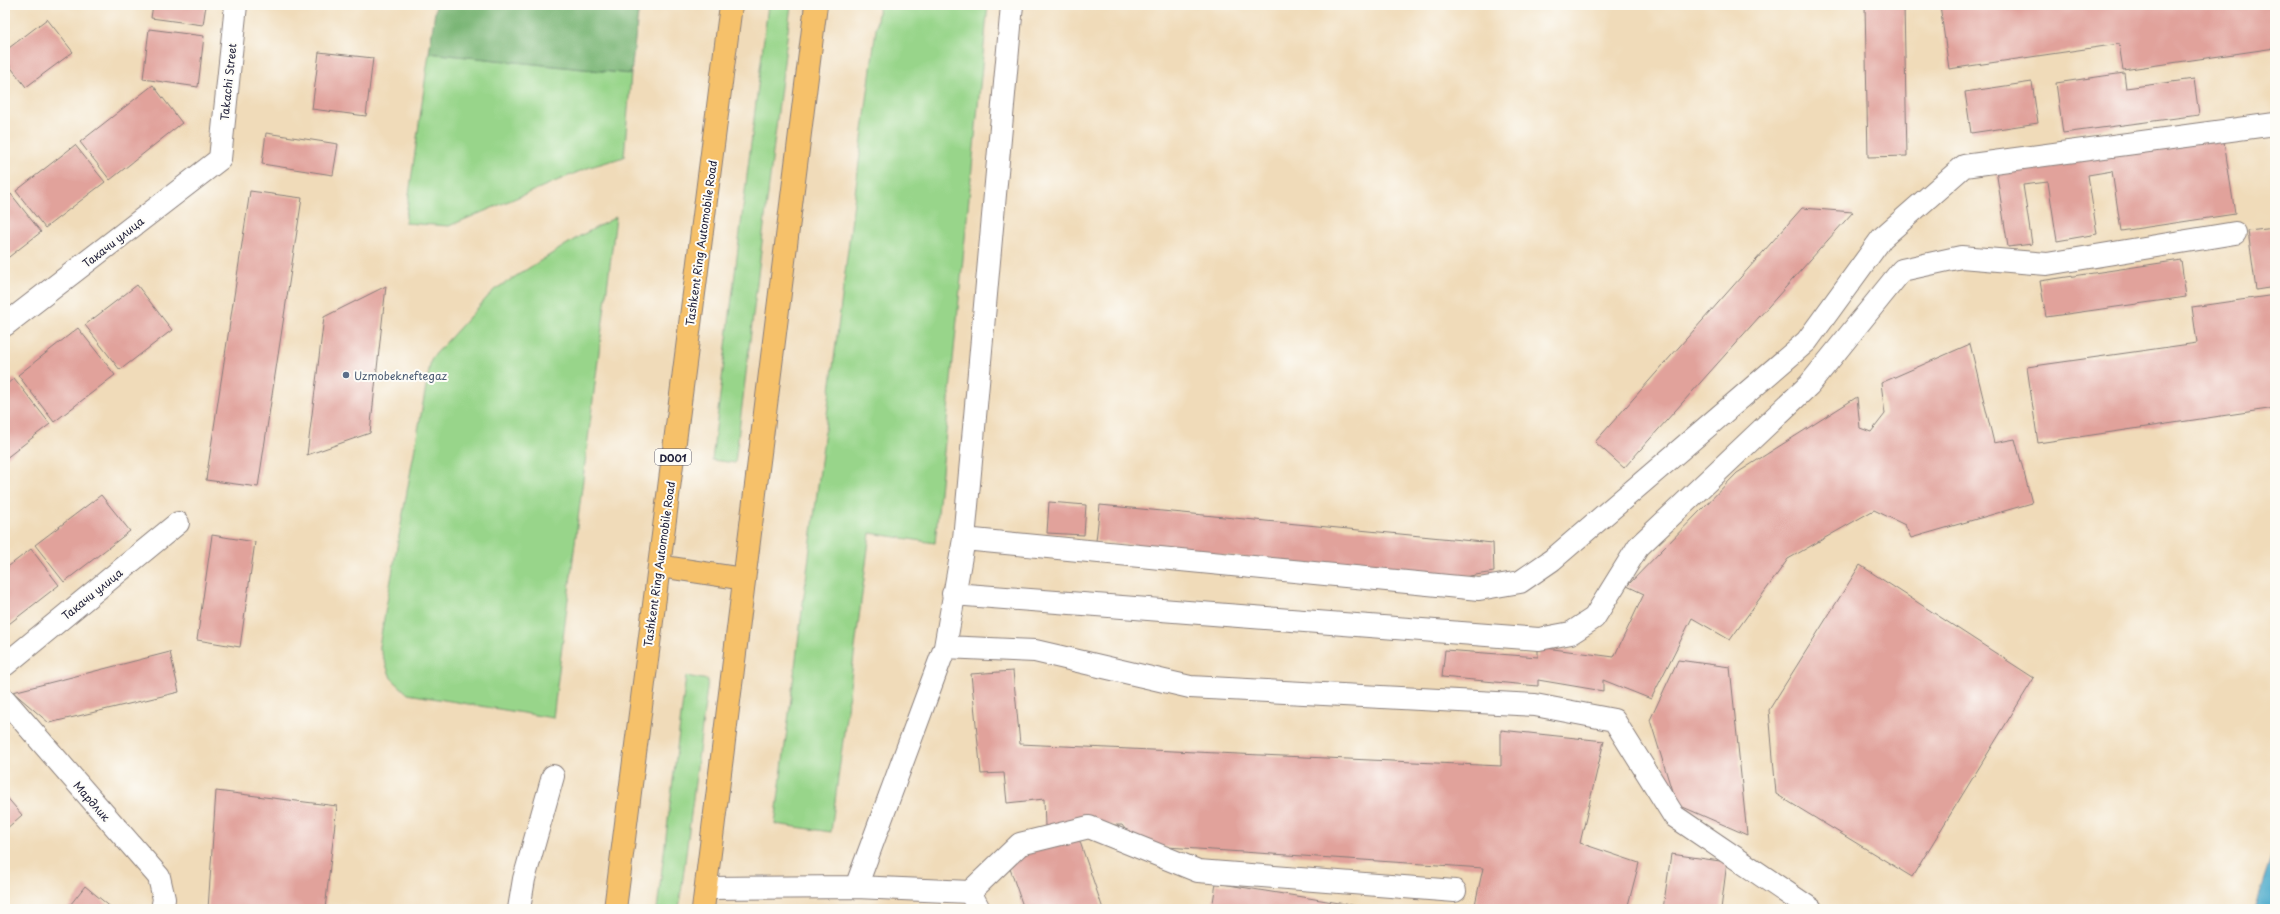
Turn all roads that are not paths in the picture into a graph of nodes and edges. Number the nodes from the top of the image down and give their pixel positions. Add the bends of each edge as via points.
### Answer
1 (236, 5) edge
2 (731, 5) edge
3 (816, 5) edge
4 (1012, 5) edge
5 (2275, 124) edge
6 (220, 159) joint
7 (2235, 233) dead end
8 (5, 325) edge
9 (178, 523) dead end
10 (964, 539) junction
11 (659, 566) junction
12 (744, 578) junction
13 (953, 594) junction
14 (945, 647) junction
15 (5, 665) edge
16 (5, 700) edge
17 (553, 776) dead end
18 (856, 887) junction
19 (706, 888) junction
20 (1455, 891) dead end
21 (975, 901) edge
22 (162, 909) edge
23 (519, 909) edge
24 (616, 909) edge
25 (704, 909) edge
26 (1811, 909) edge

1 - 6 street, Takachi Street
2 - 11 highway, Tashkent Ring Automobile Road / D001
3 - 12 highway
4 - 10 street
5 - 10 street via 1964,166 1882,238 1807,341 1552,560 1520,582 1479,589
6 - 8 street, Такачи улица
7 - 13 street via 2047,264 1960,257 1902,270 1809,385 1638,547 1594,618 1571,633 1539,640
9 - 15 street, Такачи улица
10 - 13 street
11 - 12 highway
11 - 24 highway, Tashkent Ring Automobile Road / D001
12 - 19 highway
13 - 14 street
14 - 18 street
14 - 26 street via 1035,650 1190,687 1534,705 1614,720 1674,816
16 - 22 street, Мардлик via 159,877 164,899
17 - 23 street via 524,879
18 - 19 street
18 - 21 street
19 - 25 highway
20 - 21 street via 1198,871 1089,827 1020,844

